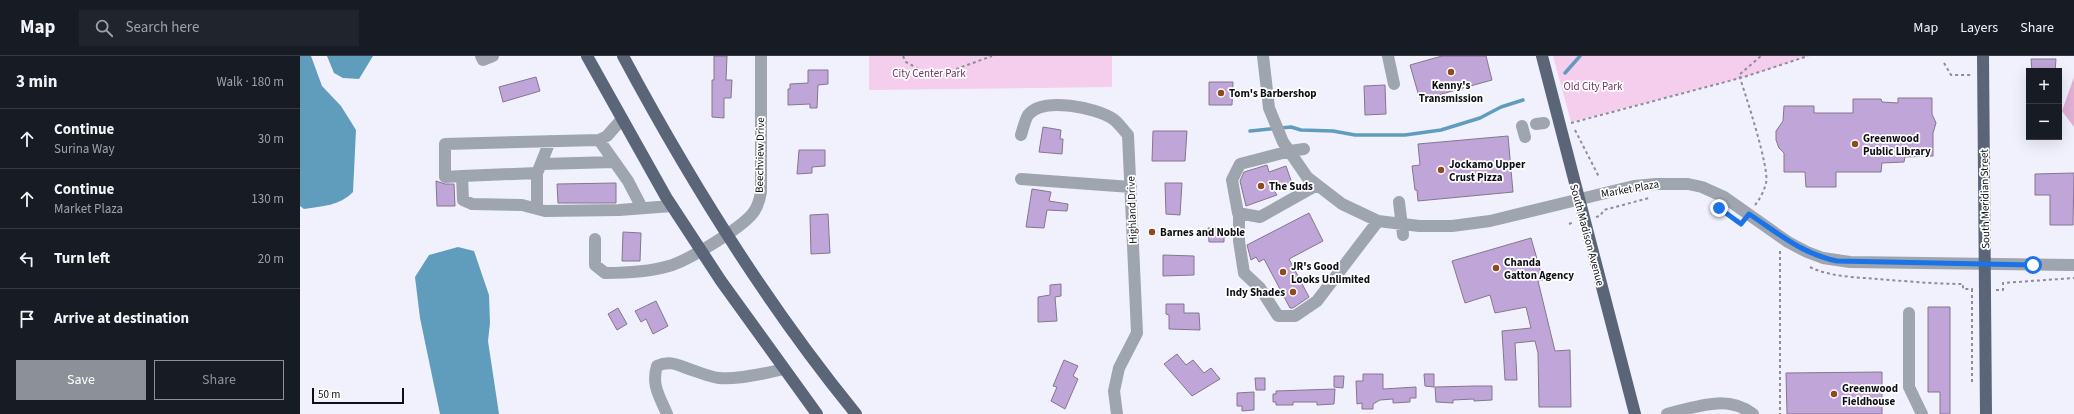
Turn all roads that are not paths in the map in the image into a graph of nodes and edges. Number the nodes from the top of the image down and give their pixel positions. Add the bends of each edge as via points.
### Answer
1 (481, 56) edge
2 (493, 56) edge
3 (588, 56) edge
4 (623, 56) edge
5 (761, 56) edge
6 (1263, 56) edge
7 (1388, 56) edge
8 (1542, 56) edge
9 (1983, 56) edge
10 (1394, 84) dead end
11 (622, 119) junction
12 (1021, 135) dead end
13 (599, 140) junction
14 (550, 141) junction
15 (1304, 149) dead end
16 (1290, 151) junction
17 (614, 162) junction
18 (540, 169) junction
19 (462, 176) junction
20 (1020, 179) dead end
21 (1317, 185) junction
22 (1131, 187) junction
23 (1578, 200) junction
24 (1399, 202) dead end
25 (672, 206) junction
26 (642, 208) junction
27 (537, 209) junction
28 (1239, 213) junction
29 (1378, 221) junction
30 (1403, 223) junction
31 (728, 235) junction
32 (595, 239) dead end
33 (700, 249) junction
34 (1985, 265) junction
35 (2074, 265) edge
36 (1909, 313) dead end
37 (784, 369) junction
38 (667, 414) edge
39 (817, 414) edge
40 (856, 414) edge
41 (1117, 414) edge
42 (1635, 414) edge
43 (1667, 414) edge
44 (1753, 414) edge
45 (1922, 414) edge
46 (1986, 414) edge

1 - 2 street via 483,60
3 - 11 main road
4 - 31 main road via 659,122
5 - 31 street, Beechview Drive via 761,192 755,210
6 - 16 street, Market Plaza via 1269,108
7 - 10 street
8 - 23 main road, South Madison Avenue
9 - 34 main road, South Meridian Street
11 - 13 street via 607,136
11 - 25 main road
12 - 22 street, Highland Drive via 1029,114 1041,106 1062,104 1103,114 1114,120 1128,135
13 - 14 street
13 - 17 street
14 - 18 street
14 - 19 street via 444,144 445,177
15 - 16 street
16 - 21 street, Market Plaza via 1307,177
16 - 28 street via 1240,164 1232,180
17 - 18 street
17 - 26 street via 628,180
18 - 19 street
18 - 27 street
19 - 27 street via 463,200 472,204 522,204
20 - 22 street
21 - 28 street via 1260,217
21 - 29 street, Market Plaza via 1342,204
22 - 41 street, Highland Drive via 1137,333 1119,368 1114,392
23 - 30 street, Market Plaza via 1441,230
23 - 34 street, Market Plaza via 1634,186 1688,184 1718,194 1788,242 1823,258 1850,262
23 - 42 main road, South Madison Avenue
24 - 30 street
25 - 26 street
25 - 33 main road
26 - 27 street via 545,211
28 - 29 street via 1239,241 1244,273 1260,288 1278,316 1295,316 1317,301
29 - 30 street, Market Plaza
31 - 33 street, Beechview Drive
31 - 40 main road via 763,290
32 - 33 street, Beechview Drive via 595,265 605,273 637,273 669,266 686,259
33 - 37 main road
34 - 35 street, Market Plaza
34 - 46 main road, South Meridian Street
36 - 45 street via 1909,387
37 - 38 street via 763,374 720,378 688,370 675,363 657,366 655,386
37 - 39 main road
43 - 44 street via 1720,403 1742,406

